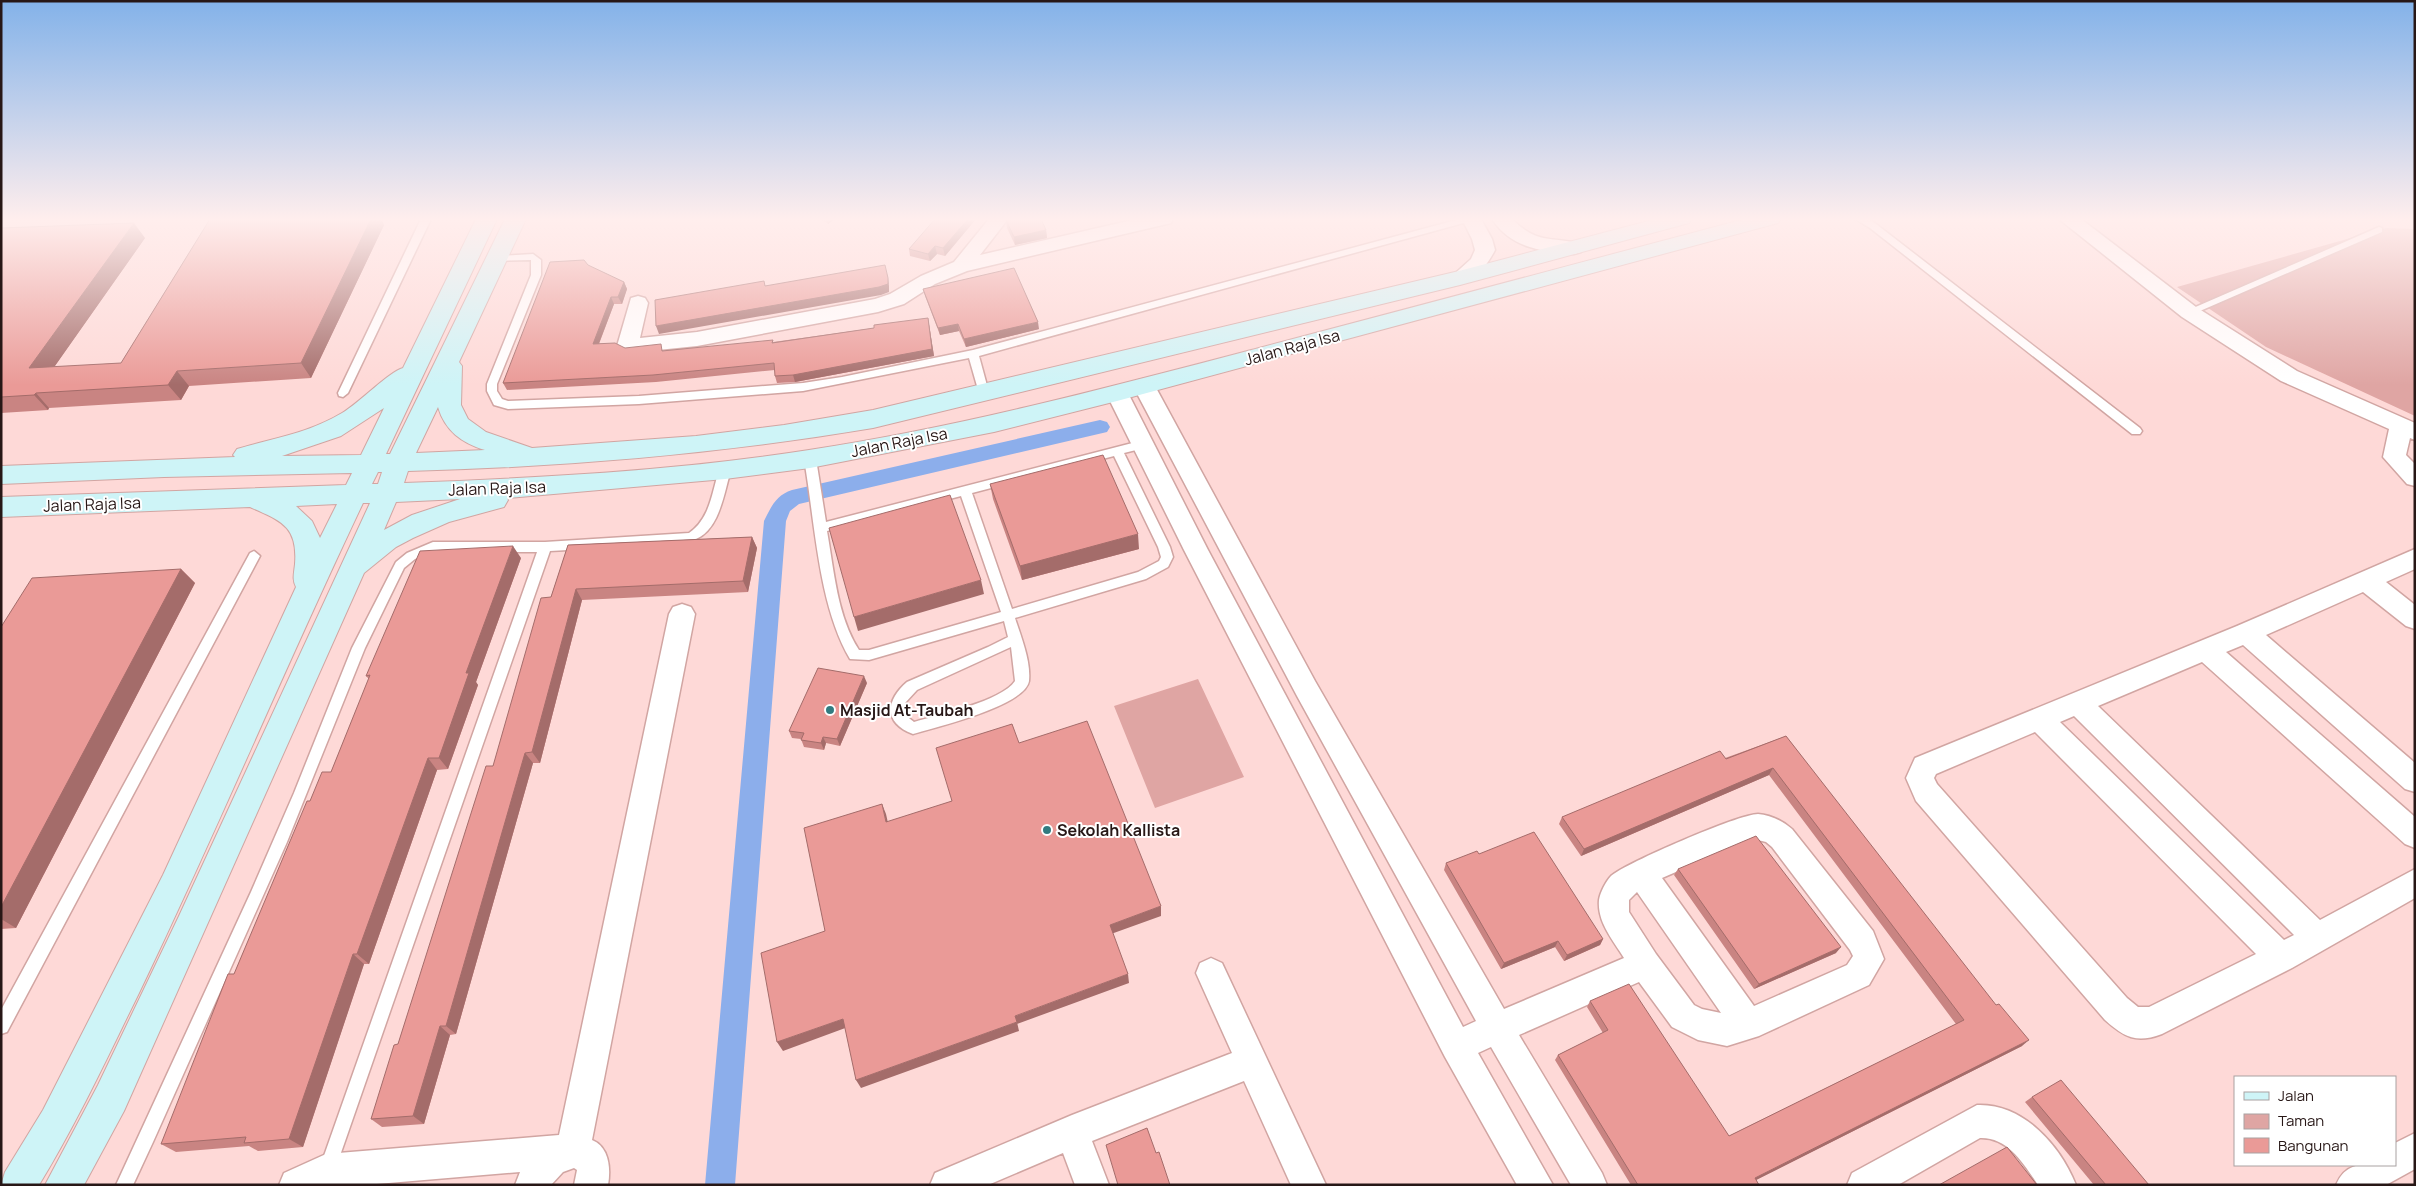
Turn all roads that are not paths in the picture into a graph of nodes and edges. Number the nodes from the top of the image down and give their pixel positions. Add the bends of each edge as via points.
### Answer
1 (400, 274) edge
2 (460, 274) edge
3 (489, 274) edge
4 (536, 274) edge
5 (941, 274) edge
6 (1270, 274) edge
7 (1464, 274) edge
8 (1474, 274) edge
9 (1567, 274) edge
10 (1935, 274) edge
11 (2140, 274) edge
12 (2276, 274) edge
13 (1460, 278) junction
14 (638, 303) dead end
15 (2189, 312) junction
16 (422, 354) junction
17 (973, 354) junction
18 (450, 357) junction
19 (1144, 386) junction
20 (984, 393) junction
21 (1117, 393) junction
22 (343, 394) dead end
23 (2408, 429) edge
24 (2136, 431) dead end
25 (1144, 444) junction
26 (1117, 451) junction
27 (810, 458) junction
28 (541, 459) junction
29 (398, 464) junction
30 (368, 465) junction
31 (162, 468) junction
32 (725, 470) junction
33 (1, 475) edge
34 (2415, 478) edge
35 (542, 487) junction
36 (965, 490) junction
37 (387, 492) junction
38 (354, 494) junction
39 (247, 498) junction
40 (1, 507) edge
41 (821, 528) junction
42 (1226, 542) junction
43 (545, 547) junction
44 (1196, 550) junction
45 (254, 556) dead end
46 (2415, 558) edge
47 (346, 579) junction
48 (2366, 580) junction
49 (303, 601) junction
50 (682, 614) dead end
51 (1008, 614) junction
52 (2415, 619) edge
53 (2246, 633) junction
54 (1015, 639) junction
55 (2205, 649) junction
56 (2078, 703) junction
57 (2039, 719) junction
58 (2415, 780) edge
59 (2415, 834) edge
60 (1641, 873) junction
61 (2415, 882) edge
62 (2318, 938) junction
63 (2281, 958) junction
64 (1645, 964) junction
65 (1211, 973) dead end
66 (1748, 1025) junction
67 (1, 1026) edge
68 (1496, 1028) junction
69 (1456, 1046) junction
70 (1251, 1062) junction
71 (1072, 1132) junction
72 (2415, 1150) edge
73 (567, 1151) junction
74 (2396, 1160) edge
75 (2386, 1166) edge
76 (324, 1178) edge
77 (18, 1185) edge
78 (64, 1185) edge
79 (124, 1185) edge
80 (296, 1185) edge
81 (532, 1185) edge
82 (592, 1185) edge
83 (947, 1185) edge
84 (1092, 1185) edge
85 (1309, 1185) edge
86 (1536, 1185) edge
87 (1590, 1185) edge
88 (1864, 1185) edge
89 (2059, 1185) edge
90 (2353, 1185) edge

1 - 22 lane
2 - 16 main road
3 - 18 main road
4 - 17 lane via 492,384 498,402 508,405 639,400 803,387
5 - 14 street via 884,303 715,336 628,346
6 - 17 lane
7 - 13 street
8 - 13 main road, Jalan Raja Isa
9 - 19 main road, Jalan Raja Isa
10 - 24 lane
11 - 15 street
12 - 15 lane
13 - 20 main road, Jalan Raja Isa
15 - 23 street via 2289,376
16 - 30 main road
16 - 31 main road via 375,405 334,429 282,448
17 - 20 lane
18 - 28 main road via 449,405 459,426 486,441
18 - 29 main road
19 - 21 main road, Jalan Raja Isa
19 - 42 street
20 - 28 main road, Jalan Raja Isa via 817,430 709,445
21 - 25 street
21 - 27 main road, Jalan Raja Isa via 994,423
23 - 34 street via 2394,457
25 - 26 lane
25 - 44 street
26 - 36 lane
26 - 51 lane via 1164,547 1164,564 1142,576
27 - 32 main road, Jalan Raja Isa
27 - 41 lane
28 - 29 main road, Jalan Raja Isa
29 - 30 main road, Jalan Raja Isa
29 - 37 main road
30 - 31 main road, Jalan Raja Isa
30 - 38 main road
31 - 33 main road, Jalan Raja Isa
32 - 35 main road, Jalan Raja Isa
32 - 43 lane via 710,517 692,536
35 - 37 main road, Jalan Raja Isa
35 - 47 main road via 444,514 396,535 376,547
36 - 41 lane
36 - 51 lane
37 - 38 main road, Jalan Raja Isa
37 - 47 main road
38 - 39 main road, Jalan Raja Isa
38 - 49 main road
39 - 40 main road, Jalan Raja Isa
39 - 49 main road via 285,510 301,526 309,542 310,561
41 - 51 lane via 845,641 855,655 879,653
42 - 44 street
42 - 68 street
43 - 76 lane
43 - 79 lane via 433,547 411,556 400,565 361,640 301,792 180,1068
44 - 69 street
45 - 67 lane
46 - 48 street
47 - 78 main road via 191,928 111,1098
48 - 52 street
48 - 53 street
49 - 77 main road via 174,886 56,1123
50 - 73 street
51 - 54 lane
53 - 55 street
53 - 58 street
54 - 54 lane via 912,686 902,694 896,711 898,718 913,728 991,704 1016,691 1022,682 1023,672
55 - 56 street
55 - 59 street
56 - 57 street
56 - 62 street
57 - 63 street
57 - 63 street via 1925,766 1920,778 1926,792 2116,1009 2132,1023 2151,1023
60 - 64 street via 1620,887 1612,906 1614,915
60 - 66 street
60 - 66 street via 1742,830 1758,827 1774,831 1862,941 1869,959 1858,975
61 - 62 street
62 - 63 street
64 - 66 street via 1683,1016 1698,1024 1726,1030
64 - 68 street
65 - 70 street
68 - 69 street
68 - 87 street
69 - 86 street
70 - 71 street
70 - 85 street
71 - 83 street
71 - 84 street
72 - 74 street
73 - 76 street
73 - 81 street via 547,1160
73 - 82 street via 583,1153 591,1160 594,1170
75 - 90 street
76 - 80 street
88 - 89 street via 1977,1122 1988,1120 1999,1121 2017,1132

